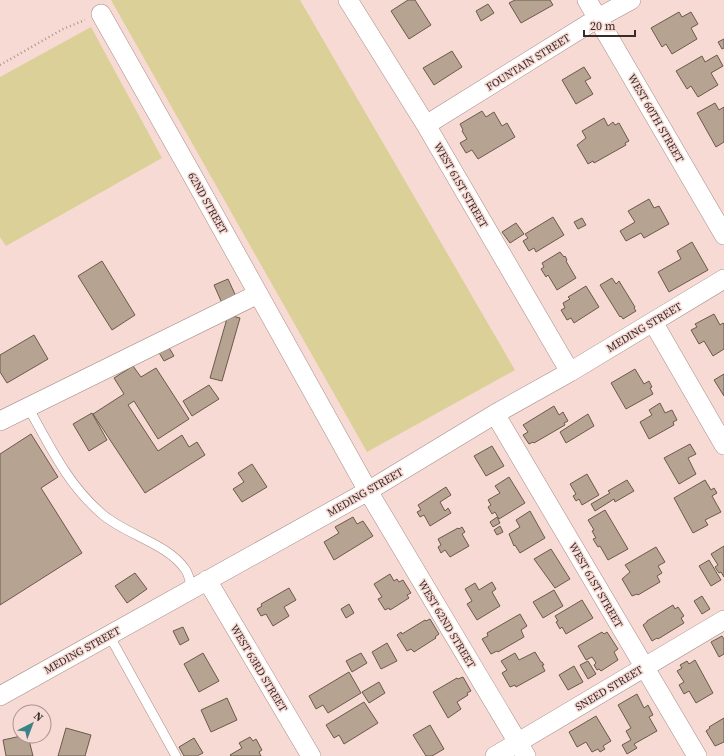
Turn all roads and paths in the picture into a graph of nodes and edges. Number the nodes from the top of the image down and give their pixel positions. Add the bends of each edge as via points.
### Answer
1 (348, 0) edge
2 (587, 0) edge
3 (631, 0) edge
4 (101, 14) joint
5 (598, 18) junction
6 (0, 65) edge
7 (426, 125) junction
8 (724, 235) edge
9 (724, 279) edge
10 (258, 294) junction
11 (653, 322) junction
12 (570, 372) junction
13 (28, 407) junction
14 (495, 414) junction
15 (0, 421) edge
16 (724, 445) edge
17 (368, 491) junction
18 (200, 585) junction
19 (724, 620) edge
20 (109, 635) junction
21 (644, 667) junction
22 (0, 696) edge
23 (522, 749) edge
24 (176, 756) edge
25 (311, 756) edge
26 (495, 756) edge
27 (697, 756) edge

1 - 7 street, WEST 61ST STREET
2 - 5 street, WEST 60TH STREET
3 - 5 street, FOUNTAIN STREET
4 - 6 path via 63,29
4 - 10 street, 62ND STREET
5 - 7 street, FOUNTAIN STREET
5 - 8 street, WEST 60TH STREET
7 - 12 street, WEST 61ST STREET
9 - 11 street, MEDING STREET
10 - 13 street
10 - 17 street, 62ND STREET
11 - 12 street, MEDING STREET
11 - 16 street
12 - 14 street, MEDING STREET
13 - 15 street
13 - 18 lane via 62,469 77,489 102,514 122,529 172,555
14 - 17 street, MEDING STREET
14 - 21 street, WEST 61ST STREET
17 - 18 street, MEDING STREET
17 - 23 street, WEST 62ND STREET
18 - 20 street, MEDING STREET
18 - 25 street, WEST 63RD STREET
19 - 21 street, SNEED STREET
20 - 22 street, MEDING STREET
20 - 24 lane
21 - 23 street, SNEED STREET
21 - 27 street, WEST 61ST STREET
23 - 26 street, SNEED STREET

